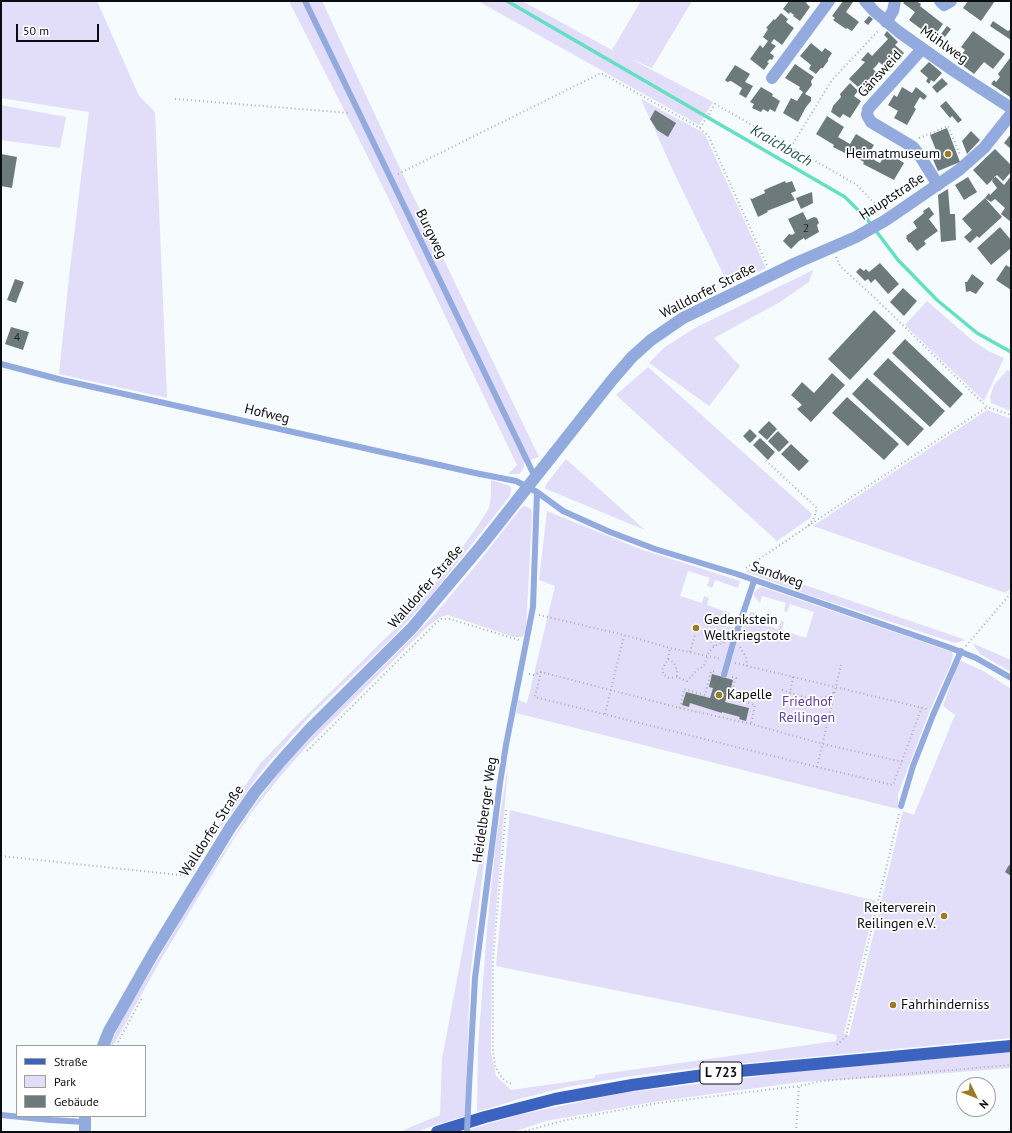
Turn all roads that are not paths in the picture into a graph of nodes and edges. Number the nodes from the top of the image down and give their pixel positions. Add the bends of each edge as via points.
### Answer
1 (305, 1) edge
2 (829, 1) edge
3 (865, 1) edge
4 (895, 1) edge
5 (940, 1) edge
6 (951, 1) edge
7 (886, 22) junction
8 (922, 49) junction
9 (772, 78) dead end
10 (1011, 108) edge
11 (1011, 114) edge
12 (938, 185) junction
13 (856, 237) joint
14 (1, 364) edge
15 (533, 485) junction
16 (754, 581) junction
17 (961, 651) junction
18 (724, 675) road end
19 (1011, 678) edge
20 (901, 806) road end
21 (103, 1045) edge
22 (1011, 1046) edge
23 (1, 1115) edge
24 (16, 1117) edge
25 (21, 1117) edge
26 (85, 1123) edge
27 (437, 1132) edge
28 (467, 1132) edge

1 - 15 lane, Burgweg via 391,178
2 - 9 street
3 - 7 street, Mühlweg
4 - 7 street via 893,11
5 - 6 street via 944,5
7 - 8 street, Mühlweg
8 - 10 street, Mühlweg
8 - 12 street, Gänsweid via 868,109 867,115 871,122 916,152
11 - 12 street, Hauptstraße via 984,148
12 - 13 street, Hauptstraße via 884,215
13 - 15 street, Walldorfer Straße via 683,318 651,340 612,380
14 - 15 lane, Hofweg via 70,382
15 - 16 lane, Sandweg via 563,511 610,532
15 - 21 street, Walldorfer Straße via 412,628 309,730 255,792 198,878 109,1031
15 - 28 lane, Heidelberger Weg, bridge via 533,607 500,783 475,978
16 - 17 lane, Sandweg
16 - 18 lane
17 - 19 lane, Sandweg
17 - 20 lane via 913,766
22 - 27 main road, L 723 via 718,1073 632,1085 555,1099
23 - 24 lane
25 - 26 lane

